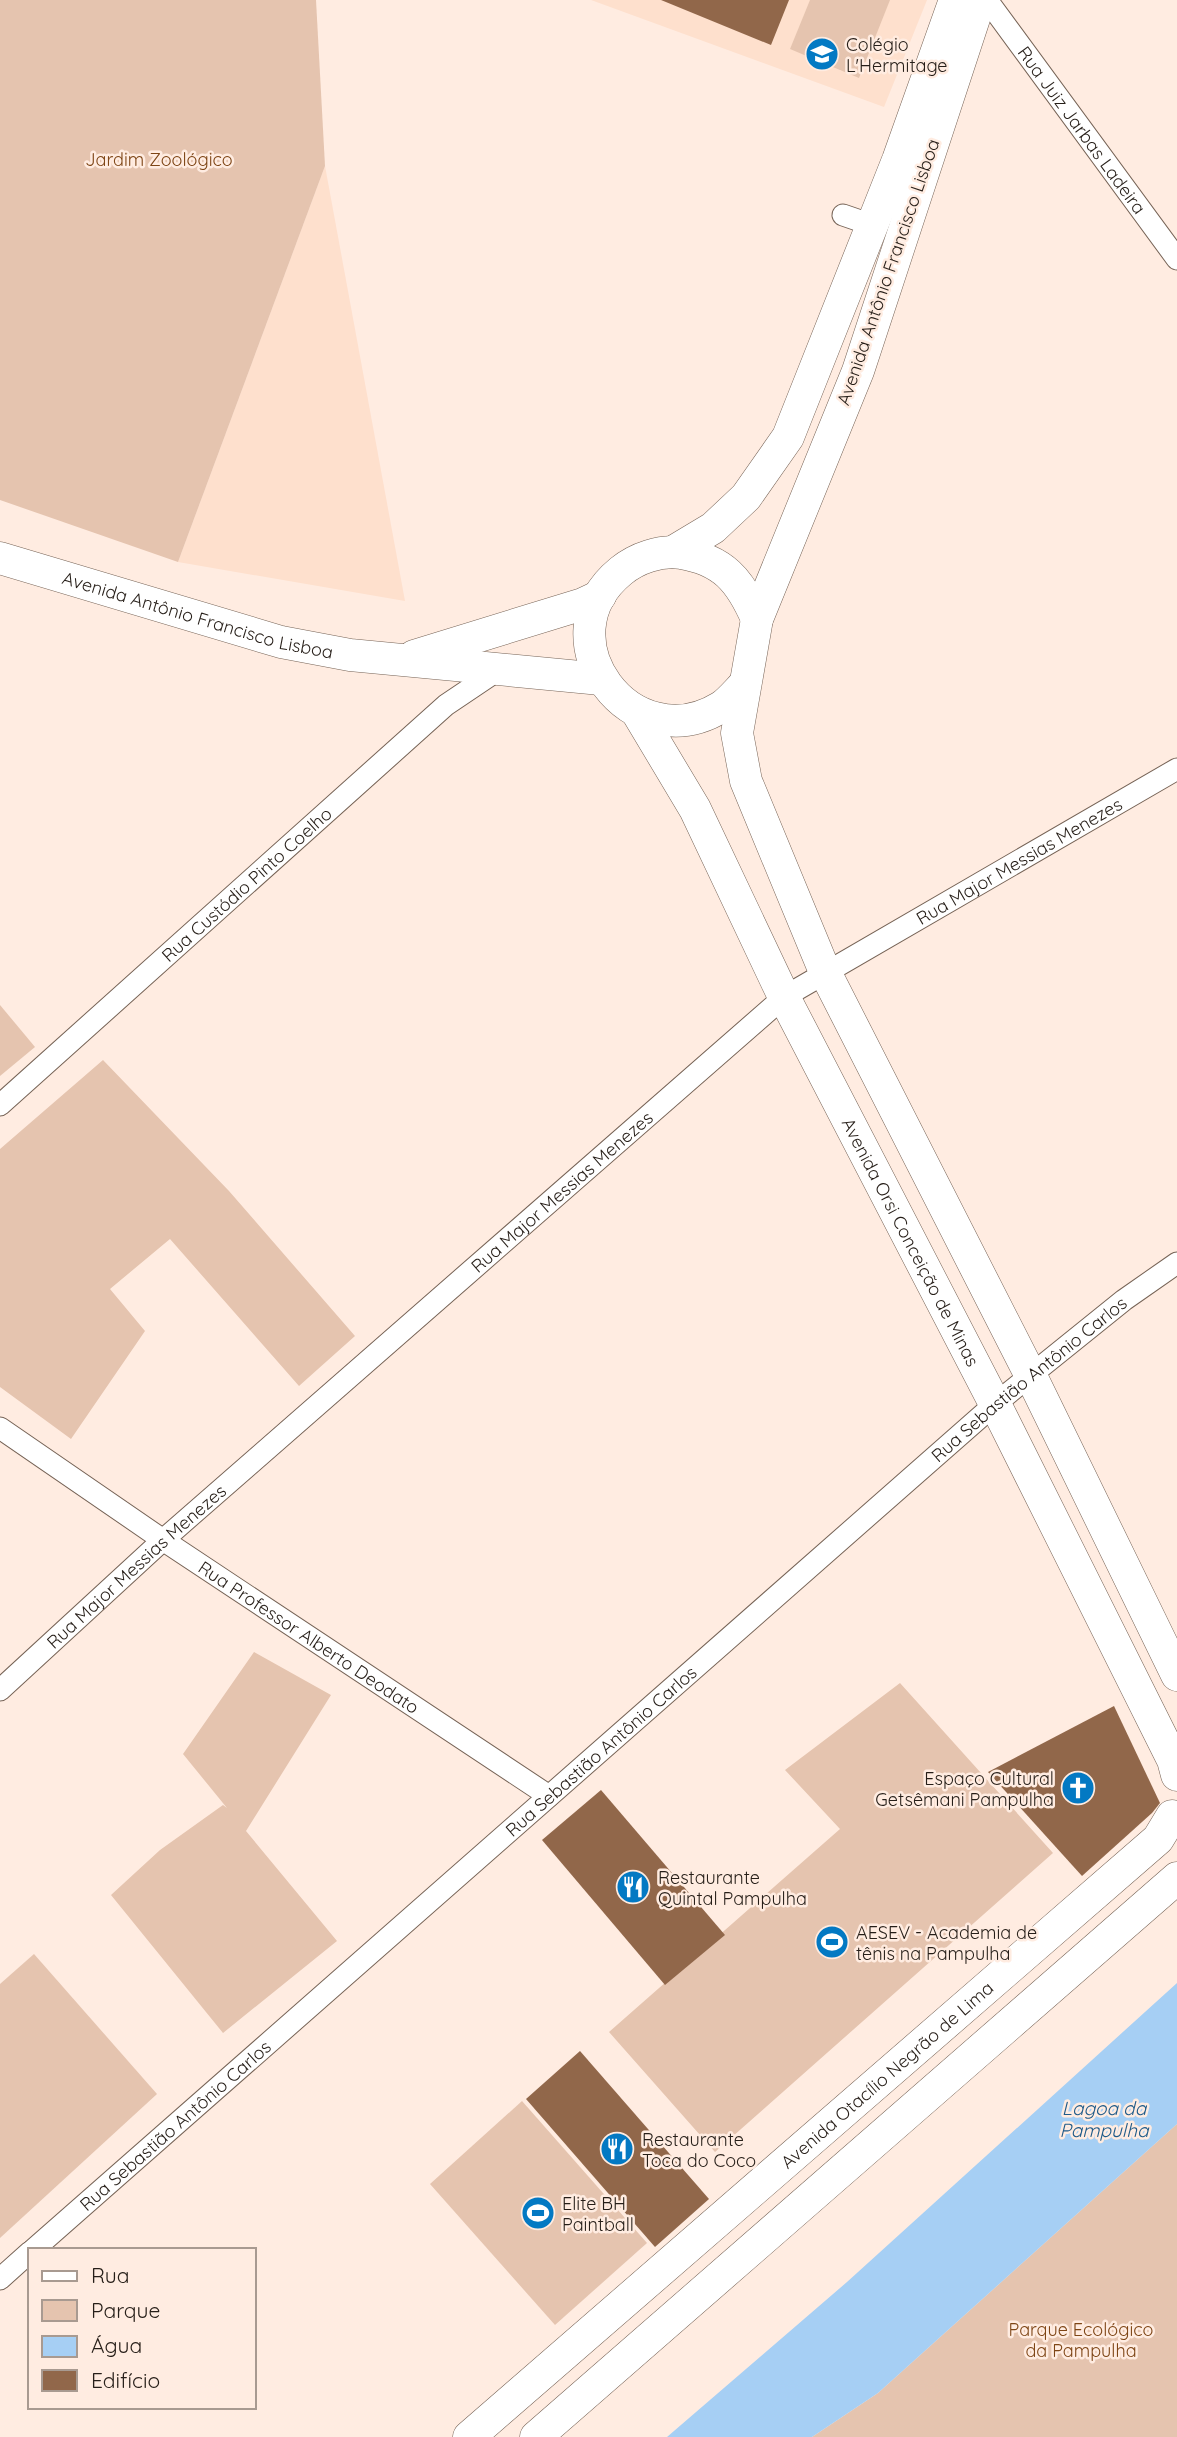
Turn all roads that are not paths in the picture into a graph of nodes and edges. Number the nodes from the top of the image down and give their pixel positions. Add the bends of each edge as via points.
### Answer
1 (955, 0) edge
2 (980, 0) edge
3 (987, 0) edge
4 (843, 215) dead end
5 (872, 225) junction
6 (1177, 258) edge
7 (673, 552) junction
8 (0, 558) edge
9 (600, 596) junction
10 (757, 619) junction
11 (399, 660) junction
12 (498, 670) junction
13 (601, 679) junction
14 (744, 685) junction
15 (637, 712) junction
16 (1177, 769) edge
17 (825, 972) junction
18 (784, 997) junction
19 (0, 1105) edge
20 (1177, 1263) edge
21 (1031, 1376) junction
22 (995, 1404) junction
23 (0, 1428) edge
24 (163, 1540) junction
25 (1177, 1675) edge
26 (0, 1690) edge
27 (1177, 1775) edge
28 (549, 1796) junction
29 (1175, 1821) edge
30 (1177, 1878) edge
31 (34, 2248) edge
32 (28, 2254) edge
33 (0, 2278) edge
34 (469, 2437) edge
35 (536, 2437) edge

1 - 5 street, Avenida Antônio Francisco Lisboa
2 - 10 street, Avenida Antônio Francisco Lisboa via 858,371
3 - 6 street, Rua Juiz Jarbas Ladeira
4 - 5 street
5 - 7 street, Avenida Antônio Francisco Lisboa via 788,437 746,497 713,528
7 - 9 street via 630,564
7 - 10 street via 701,556 726,570 745,592
8 - 11 street, Avenida Antônio Francisco Lisboa via 281,642
9 - 11 street, Avenida Antônio Francisco Lisboa
9 - 13 street via 589,638
10 - 14 street
11 - 12 street, Avenida Antônio Francisco Lisboa
12 - 13 street, Avenida Antônio Francisco Lisboa
12 - 19 street, Rua Custódio Pinto Coelho via 446,705
13 - 15 street
14 - 15 street via 722,706 695,719 665,721
14 - 17 street via 737,733 746,781
15 - 18 street, Avenida Orsi Conceição de Minas via 695,809
16 - 17 street, Rua Major Messias Menezes
17 - 18 street, Rua Major Messias Menezes
17 - 21 street
18 - 22 street, Avenida Orsi Conceição de Minas
18 - 24 street, Rua Major Messias Menezes
20 - 21 street, Rua Sebastião Antônio Carlos
21 - 22 street, Rua Sebastião Antônio Carlos
21 - 25 street
22 - 27 street, Avenida Orsi Conceição de Minas
22 - 28 street, Rua Sebastião Antônio Carlos
23 - 24 street, Rua Professor Alberto Deodato
24 - 26 street, Rua Major Messias Menezes
24 - 28 street, Rua Professor Alberto Deodato
27 - 29 street via 1170,1802
28 - 31 street, Rua Sebastião Antônio Carlos
29 - 34 street, Avenida Otacílio Negrão de Lima
30 - 35 street
32 - 33 street, Rua Sebastião Antônio Carlos

